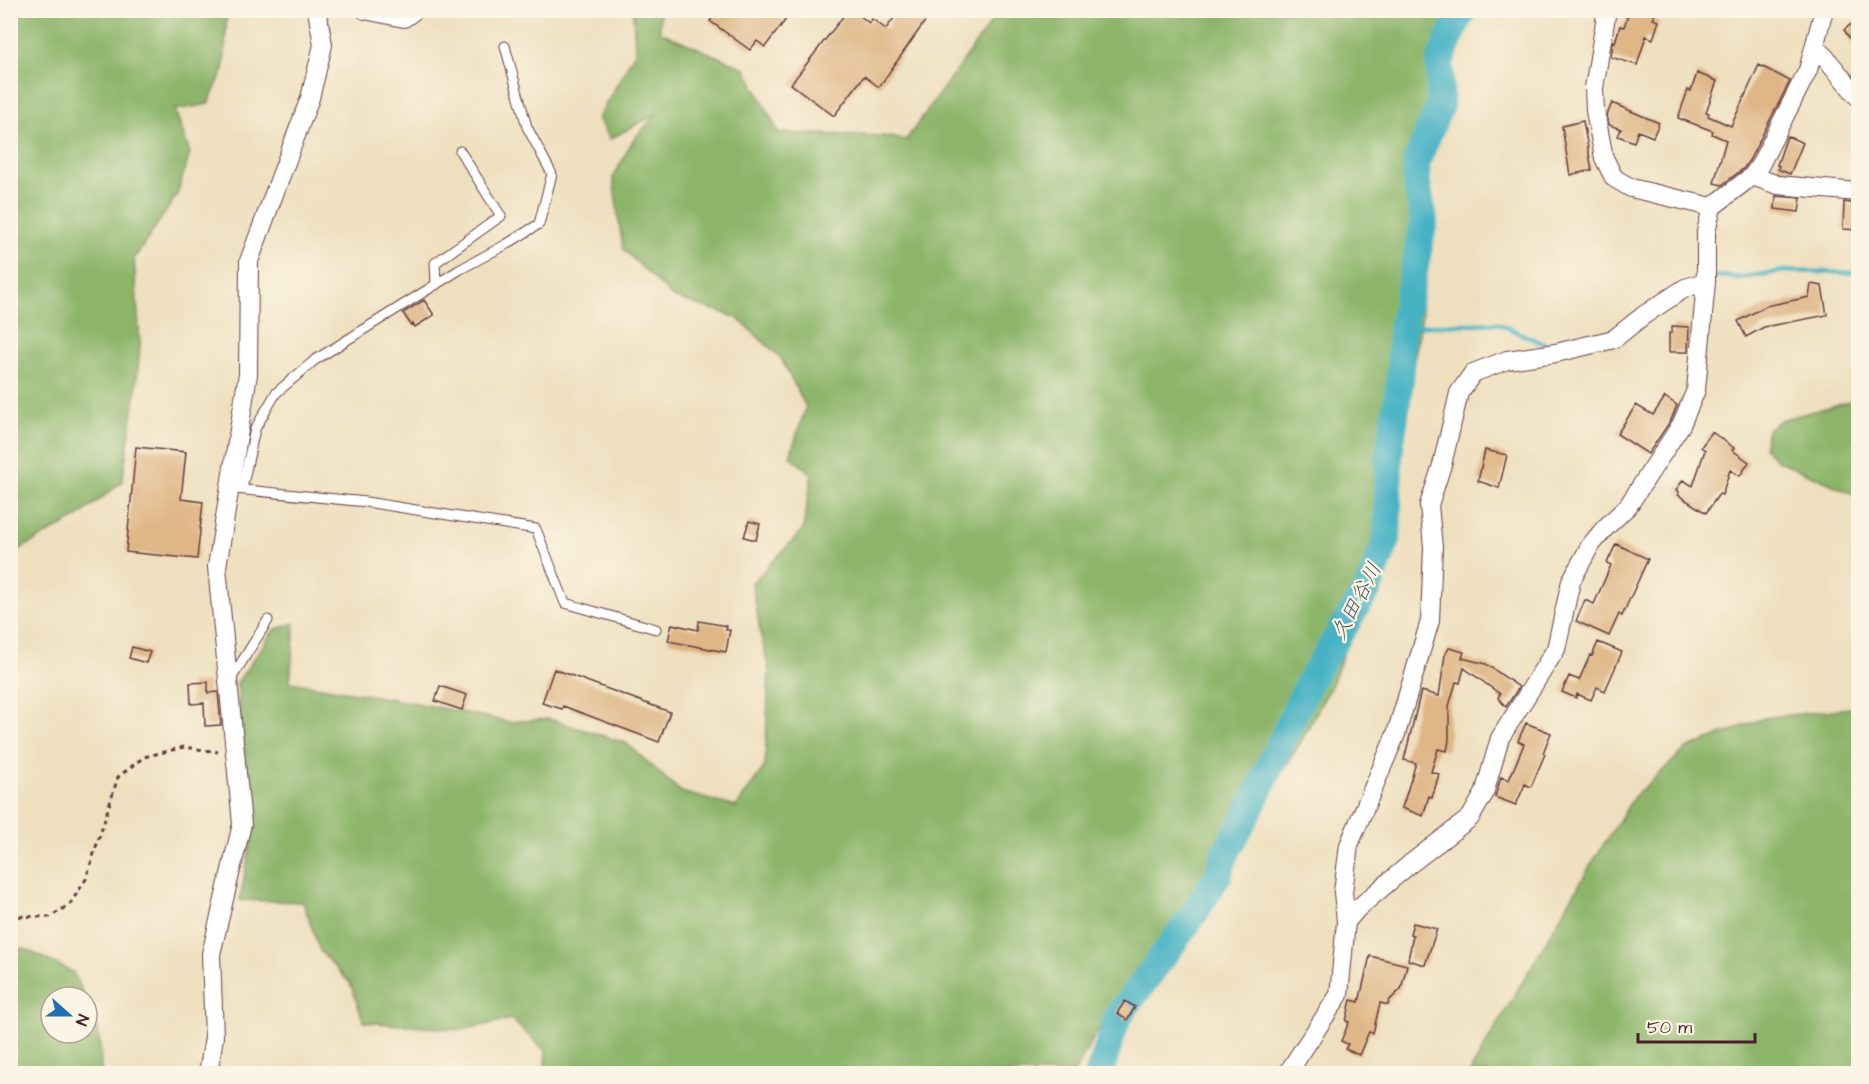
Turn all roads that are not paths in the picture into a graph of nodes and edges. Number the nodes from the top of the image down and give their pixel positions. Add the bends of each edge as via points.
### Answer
1 (316, 10) edge
2 (365, 10) edge
3 (415, 10) edge
4 (1607, 10) edge
5 (1824, 10) edge
6 (505, 46) dead end
7 (1816, 46) junction
8 (1858, 97) edge
9 (460, 151) dead end
10 (1752, 176) junction
11 (1858, 192) edge
12 (1712, 207) junction
13 (1706, 282) junction
14 (436, 285) junction
15 (236, 489) junction
16 (268, 620) dead end
17 (656, 629) dead end
18 (228, 684) junction
19 (1346, 922) junction
20 (208, 1074) edge
21 (1287, 1074) edge

1 - 15 street via 323,45 310,98 249,261 248,374
2 - 3 street via 404,18
4 - 12 street via 1594,111 1604,158 1614,178 1631,188
5 - 7 street
6 - 14 lane via 527,127 552,174 539,224
7 - 8 street
7 - 10 street via 1808,70
9 - 14 lane via 501,216 435,263
10 - 11 street via 1778,185
10 - 12 street
12 - 13 street via 1706,232
13 - 19 street via 1696,390 1681,425 1628,506 1590,546 1571,581 1556,649 1500,738 1484,794 1470,818 1410,864
13 - 19 street via 1685,288 1614,339 1507,360 1473,373 1459,393 1429,505 1433,547 1430,621 1396,734 1349,845 1343,892
14 - 15 lane via 315,360 276,393 255,429
15 - 17 lane via 366,502 536,529 564,603
15 - 18 street via 217,567
16 - 18 lane
18 - 20 street via 242,824 211,954 214,1037
19 - 21 street via 1339,995

